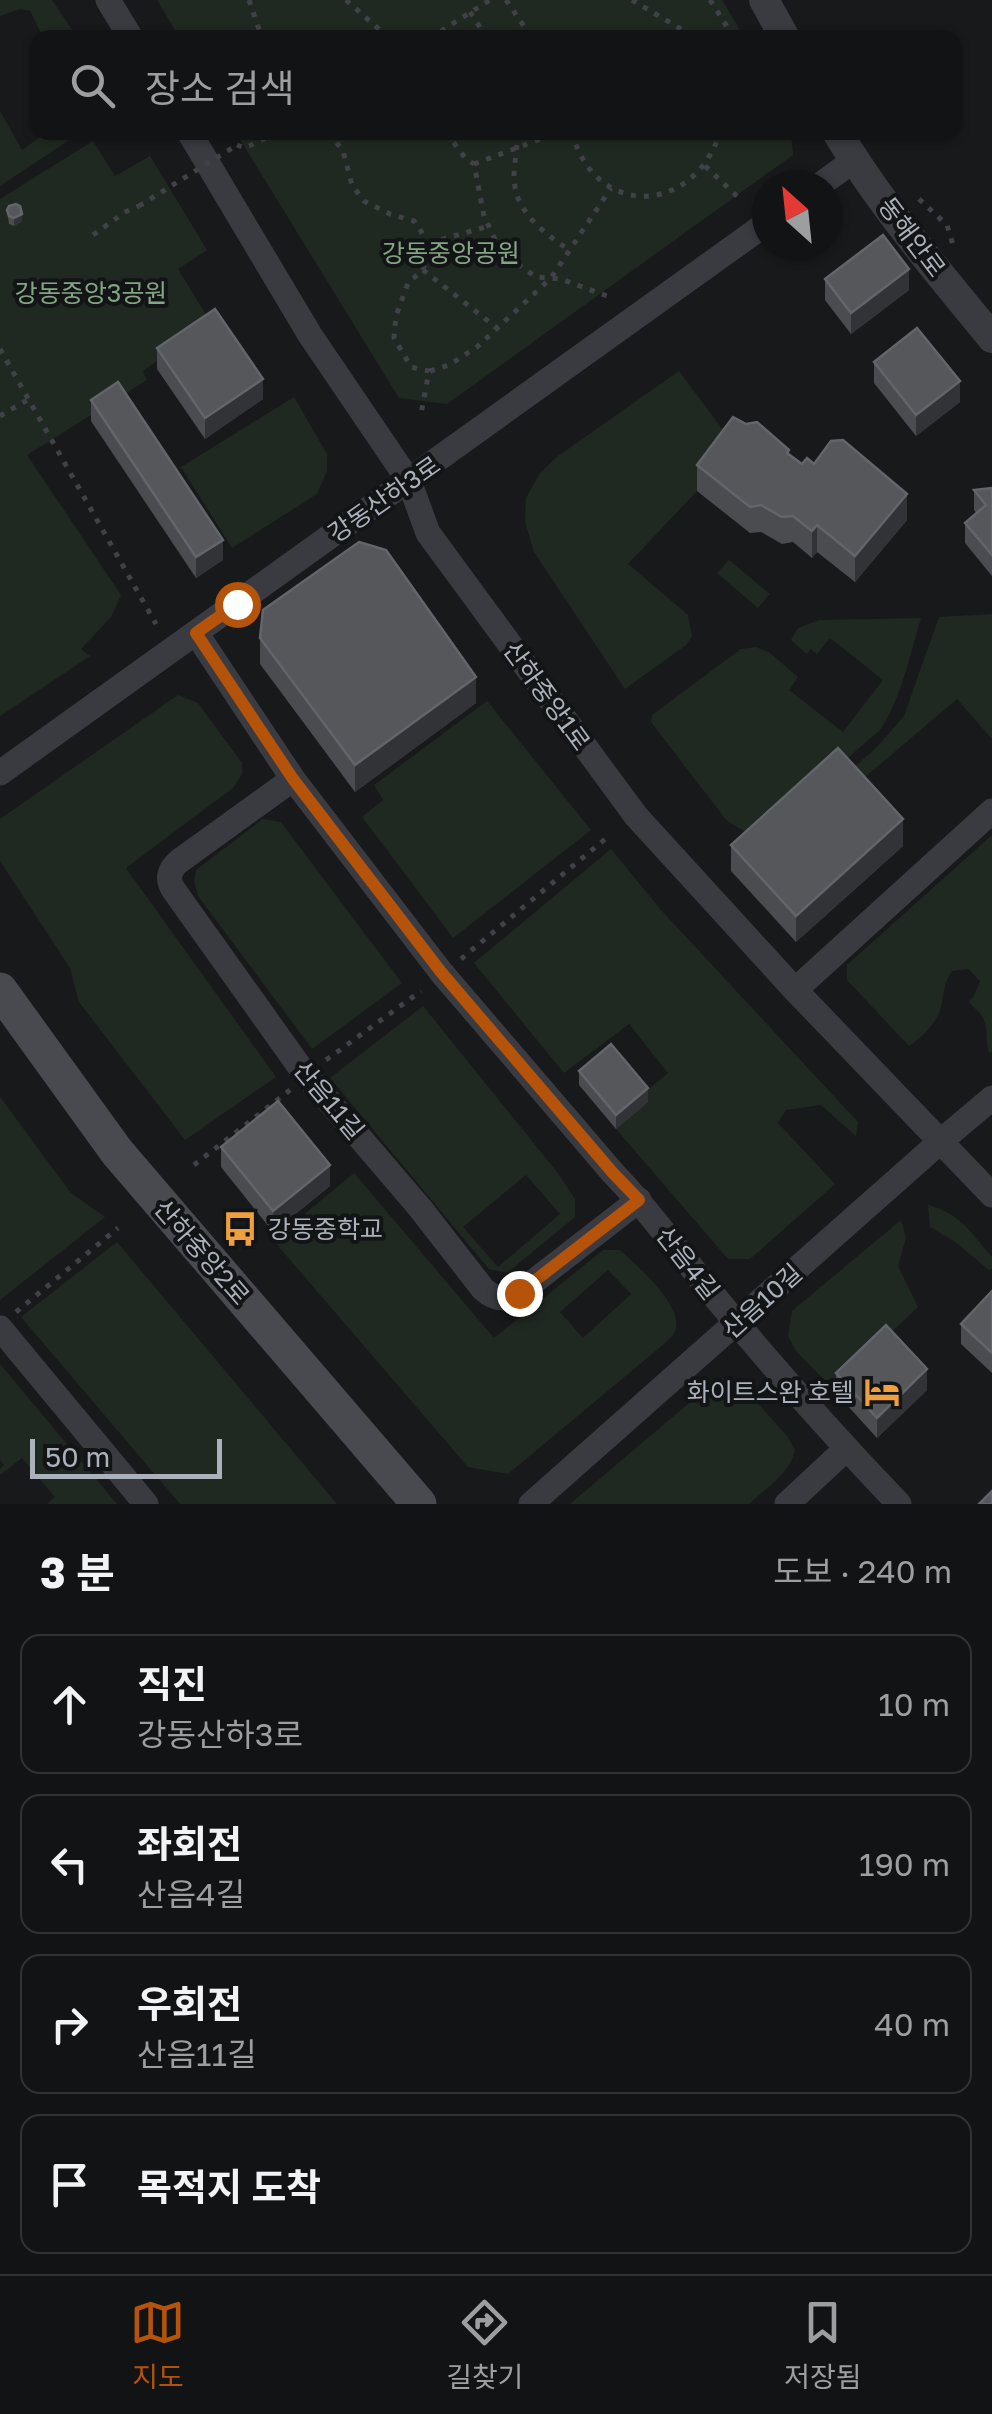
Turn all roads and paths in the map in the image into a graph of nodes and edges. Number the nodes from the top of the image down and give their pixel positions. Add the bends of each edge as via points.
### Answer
1 (108, 0) edge
2 (250, 0) edge
3 (346, 0) edge
4 (490, 0) edge
5 (506, 0) edge
6 (632, 0) edge
7 (710, 0) edge
8 (764, 0) edge
9 (470, 12) junction
10 (126, 30) edge
11 (259, 30) edge
12 (380, 30) edge
13 (442, 30) edge
14 (482, 30) edge
15 (527, 30) edge
16 (681, 30) edge
17 (730, 30) edge
18 (781, 30) edge
19 (194, 140) edge
20 (262, 140) edge
21 (336, 140) edge
22 (452, 140) edge
23 (518, 140) edge
24 (538, 140) edge
25 (574, 140) edge
26 (718, 140) edge
27 (842, 140) edge
28 (517, 148) junction
29 (854, 160) junction
30 (474, 164) junction
31 (705, 166) junction
32 (840, 170) edge
33 (611, 188) junction
34 (742, 201) dead end
35 (488, 226) junction
36 (752, 234) edge
37 (93, 236) dead end
38 (429, 243) junction
39 (569, 250) junction
40 (423, 270) junction
41 (551, 278) junction
42 (610, 297) dead end
43 (497, 328) junction
44 (992, 338) edge
45 (0, 349) edge
46 (429, 372) junction
47 (29, 399) junction
48 (421, 414) dead end
49 (0, 416) edge
50 (409, 481) junction
51 (156, 624) dead end
52 (196, 633) junction
53 (0, 773) edge
54 (293, 779) junction
55 (992, 811) edge
56 (610, 836) dead end
57 (461, 959) dead end
58 (0, 990) edge
59 (422, 990) dead end
60 (795, 990) junction
61 (316, 1068) dead end
62 (294, 1088) dead end
63 (992, 1098) edge
64 (941, 1141) junction
65 (194, 1165) dead end
66 (992, 1195) edge
67 (639, 1200) junction
68 (118, 1228) dead end
69 (5, 1322) edge
70 (737, 1323) junction
71 (846, 1449) junction
72 (146, 1504) edge
73 (419, 1504) edge
74 (531, 1504) edge
75 (787, 1504) edge
76 (899, 1504) edge

1 - 10 street
2 - 11 path
3 - 12 path
4 - 9 path
5 - 15 path
6 - 16 path
7 - 17 path
8 - 18 street
9 - 13 path
9 - 14 path
19 - 50 street, 산하중앙1로 via 310,335
20 - 37 path, bridge via 237,145
21 - 38 path via 364,201 414,221
22 - 30 path
23 - 28 path
24 - 28 path
25 - 33 path via 591,173
26 - 31 path
27 - 29 street, 동해안로
28 - 30 path
28 - 39 path via 514,178 522,206 537,228
29 - 32 street
29 - 44 street, 동해안로
30 - 35 path
31 - 33 path via 672,192 631,195
31 - 34 path
33 - 39 path
35 - 38 path
35 - 41 path via 508,257 536,277
36 - 50 street, 강동산하3로
38 - 40 path
39 - 41 path
40 - 43 path
40 - 46 path via 408,284 394,338 411,367
41 - 42 path
41 - 43 path
43 - 46 path via 477,347
45 - 47 path
46 - 48 path
47 - 49 path
47 - 51 path
50 - 52 street, 강동산하3로
50 - 60 street, 산하중앙1로 via 428,532 636,816
52 - 53 street, 강동산하3로
52 - 54 street, 산음4길
54 - 67 street, 산음4길 via 441,972
54 - 67 street, 산음11길 via 178,862 169,878 302,1070 496,1298 519,1293
55 - 60 street
56 - 57 path
58 - 73 main road, 산하중앙2로 via 117,1152
59 - 61 path
60 - 64 street, 산하중앙1로
62 - 65 path
63 - 64 street, 산음10길
64 - 66 street, 산하중앙1로
64 - 70 street, 산음10길
67 - 70 street, 산음4길
68 - 69 path
69 - 72 street
70 - 71 street, 산음4길
70 - 74 street, 산음10길
71 - 75 street
71 - 76 street, 산음4길

